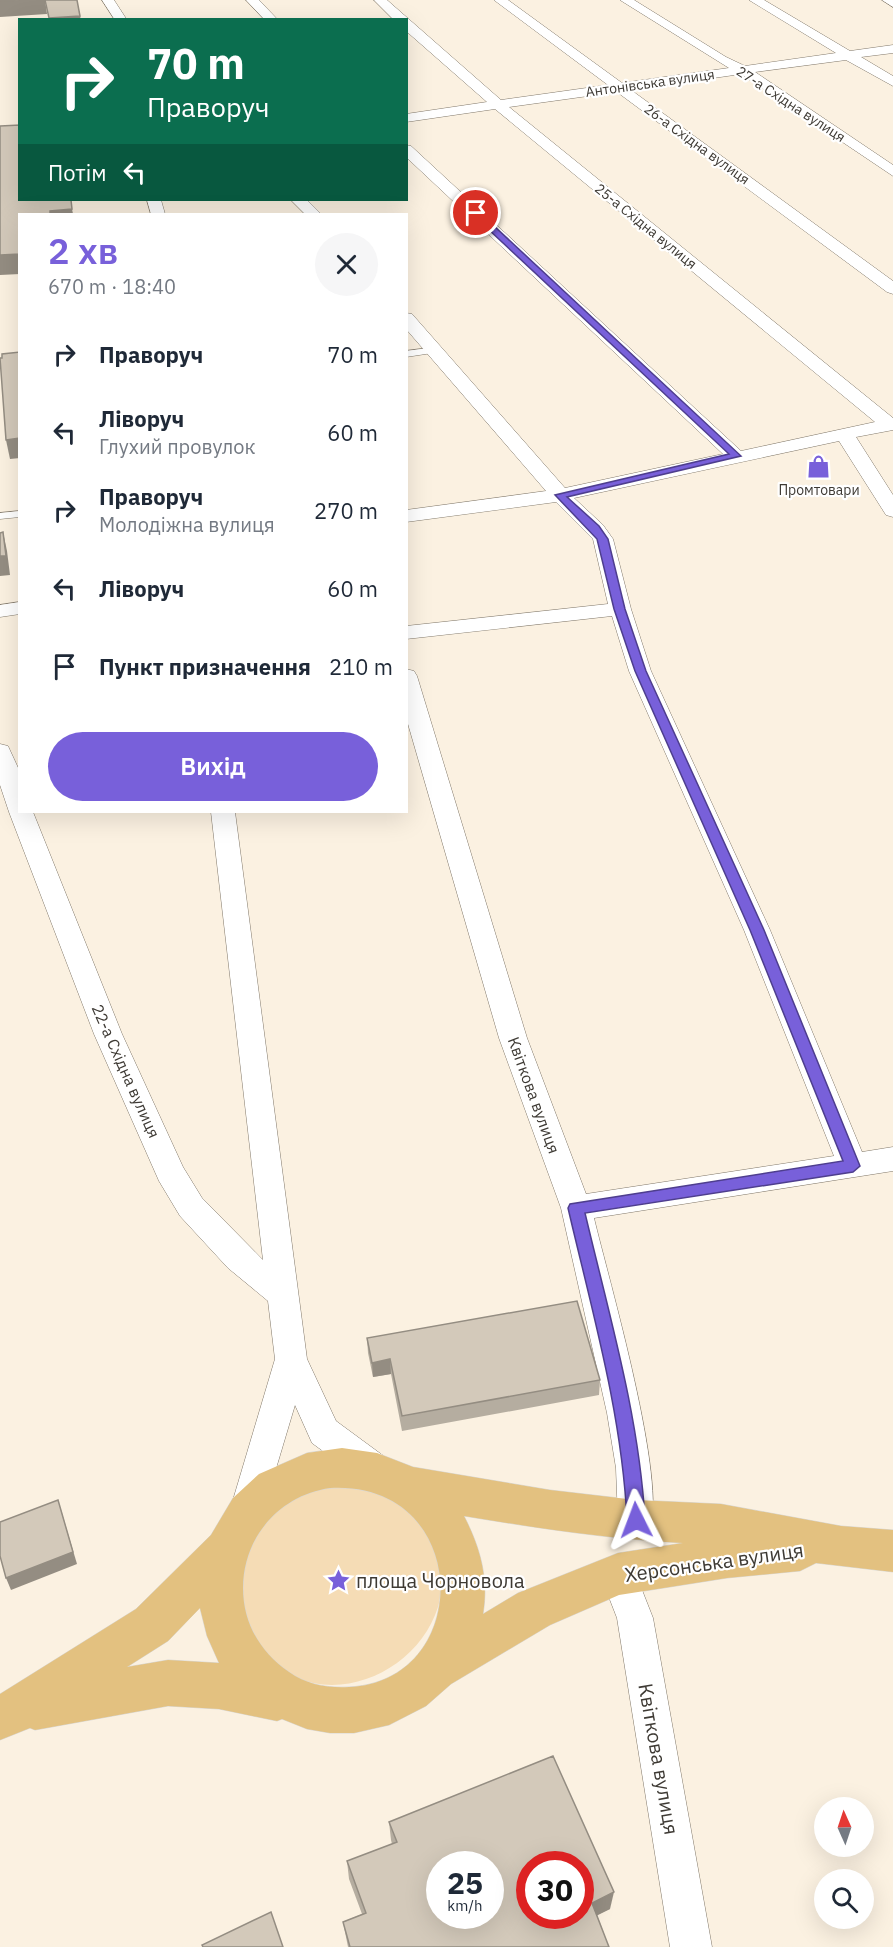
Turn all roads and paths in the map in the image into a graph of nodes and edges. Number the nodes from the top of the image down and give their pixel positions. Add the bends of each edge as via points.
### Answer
1 (108, 0) edge
2 (252, 0) edge
3 (380, 0) edge
4 (500, 0) edge
5 (626, 0) edge
6 (754, 0) edge
7 (888, 0) edge
8 (893, 3) edge
9 (121, 18) edge
10 (270, 18) edge
11 (400, 18) edge
12 (408, 26) edge
13 (893, 49) edge
14 (848, 55) junction
15 (743, 70) junction
16 (893, 82) edge
17 (620, 88) junction
18 (498, 105) junction
19 (408, 118) edge
20 (408, 151) edge
21 (893, 172) edge
22 (300, 201) edge
23 (312, 213) edge
24 (893, 289) edge
25 (408, 320) edge
26 (436, 350) junction
27 (408, 354) edge
28 (891, 425) edge
29 (845, 435) junction
30 (736, 456) junction
31 (560, 495) junction
32 (893, 510) edge
33 (18, 514) edge
34 (0, 516) edge
35 (408, 516) edge
36 (18, 608) edge
37 (620, 609) junction
38 (0, 611) edge
39 (408, 633) edge
40 (408, 683) edge
41 (0, 751) edge
42 (18, 801) edge
43 (21, 813) edge
44 (223, 813) edge
45 (893, 1159) edge
46 (853, 1166) junction
47 (576, 1208) junction
48 (283, 1295) junction
49 (291, 1359) junction
50 (396, 1480) junction
51 (636, 1520) junction
52 (236, 1534) junction
53 (840, 1547) junction
54 (893, 1551) edge
55 (618, 1574) junction
56 (430, 1671) junction
57 (293, 1702) junction
58 (9, 1713) edge
59 (691, 1947) edge

1 - 9 street
2 - 10 street
3 - 11 street
4 - 17 street, 26-а Східна вулиця
5 - 15 street, 27-а Східна вулиця
6 - 14 street
7 - 8 street
12 - 18 street, 25-а Східна вулиця
13 - 14 street, Антонівська вулиця
14 - 15 street, Антонівська вулиця
14 - 16 street
15 - 17 street, Антонівська вулиця
15 - 21 street, 27-а Східна вулиця
17 - 18 street, Антонівська вулиця
17 - 24 street, 26-а Східна вулиця
18 - 19 street, Антонівська вулиця
18 - 28 street, 25-а Східна вулиця
20 - 30 street
22 - 23 street
25 - 26 street
26 - 27 lane
26 - 31 street
28 - 29 street
29 - 30 street
29 - 32 street
30 - 31 street
31 - 35 street
31 - 37 street via 603,539
33 - 34 lane
36 - 38 street
37 - 39 street
37 - 46 street via 640,671 757,930
40 - 47 street, Квіткова вулиця via 513,1038
41 - 42 street
43 - 48 street, 22-а Східна вулиця via 108,1034 170,1172 191,1207 239,1259
44 - 48 street
45 - 46 street
46 - 47 street
47 - 51 street, Квіткова вулиця via 624,1413
48 - 49 street
49 - 50 street via 324,1432
49 - 52 street
50 - 51 main road, Херсонська вулиця via 550,1510
50 - 52 main road via 341,1470 294,1480 268,1496
50 - 56 main road via 438,1509 456,1537 466,1571 465,1606 453,1640
51 - 53 main road, Херсонська вулиця via 721,1524
52 - 57 main road via 219,1590 219,1610 227,1639 242,1665
52 - 58 main road via 152,1625
53 - 54 main road, Херсонська вулиця
53 - 55 main road, Херсонська вулиця via 727,1557
55 - 56 main road, Херсонська вулиця via 534,1610
55 - 59 street, Квіткова вулиця via 635,1618
56 - 57 main road via 400,1693 366,1706 329,1710
57 - 58 main road via 219,1686 168,1683

